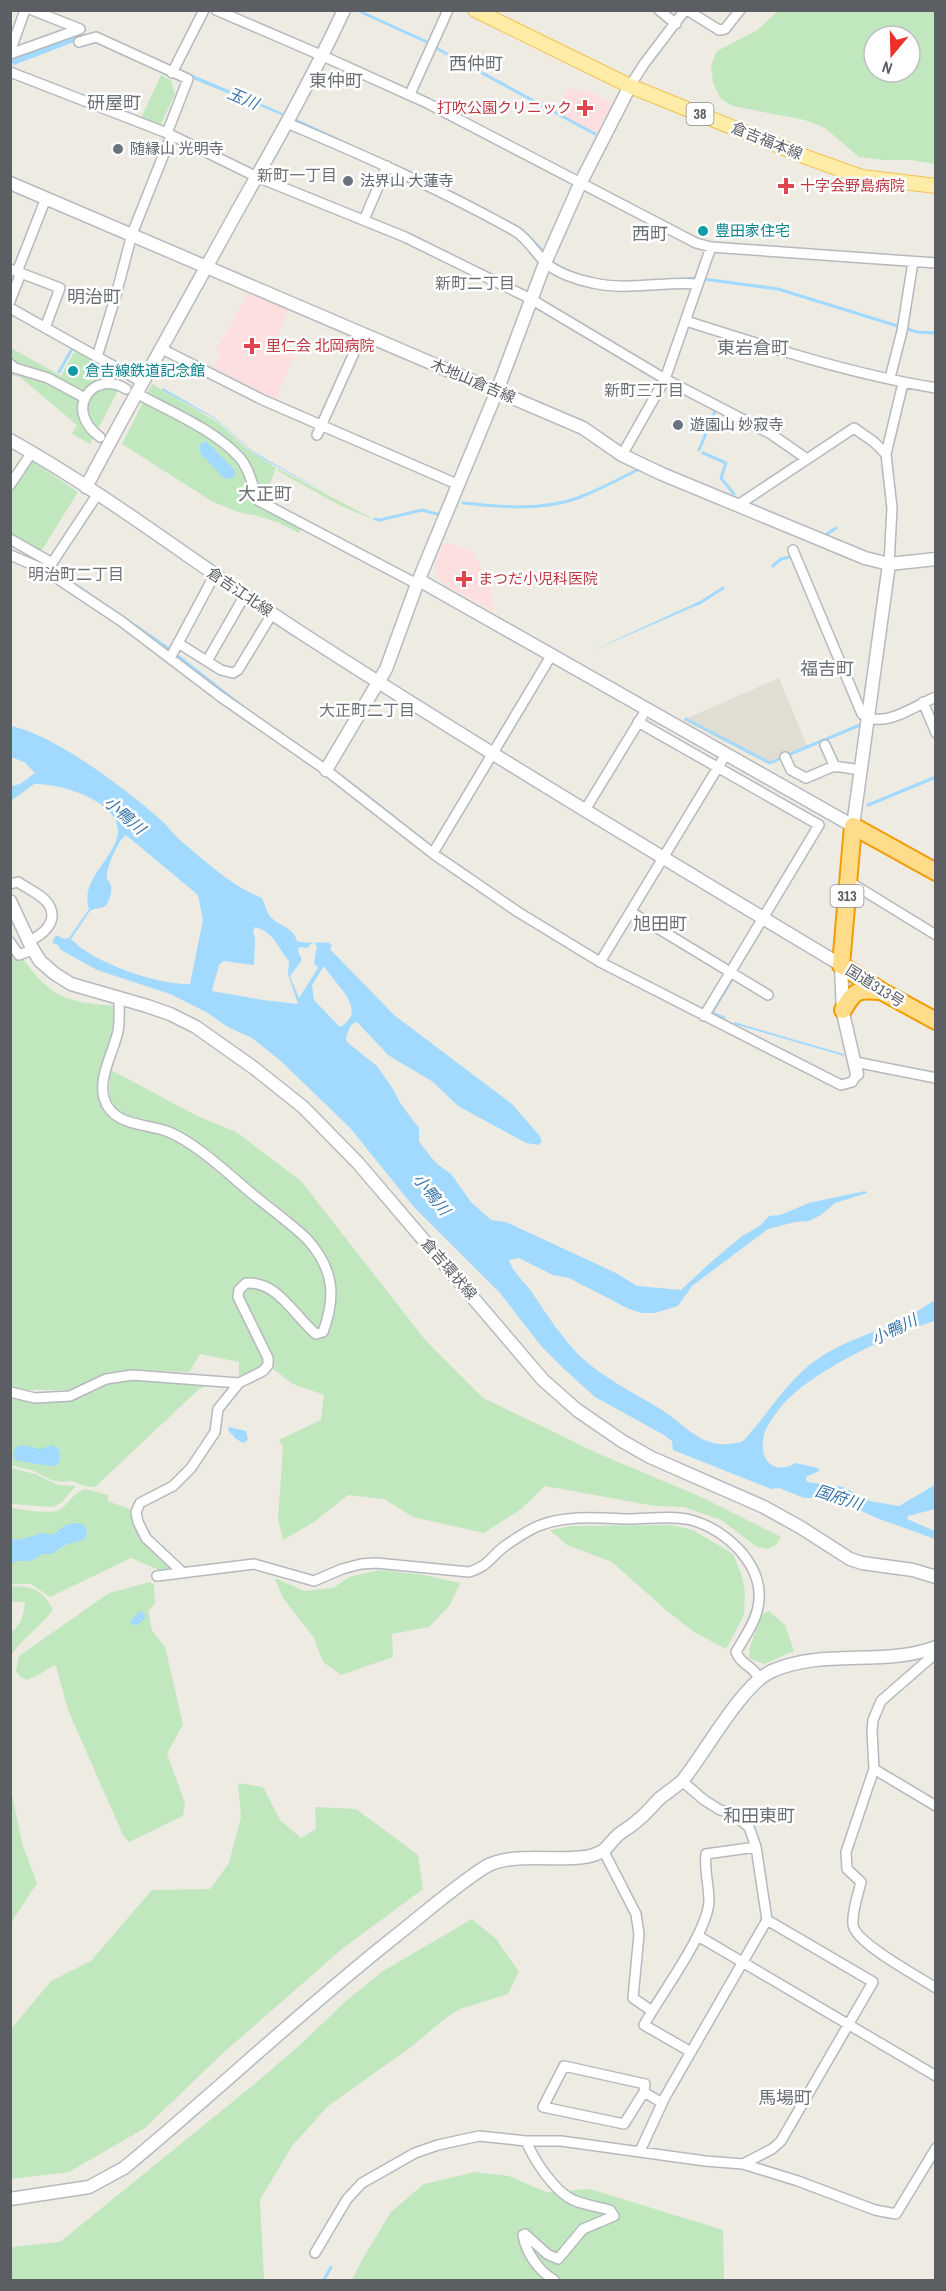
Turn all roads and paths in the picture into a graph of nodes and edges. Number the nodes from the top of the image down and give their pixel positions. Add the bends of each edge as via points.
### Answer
1 (25, 10) edge
2 (32, 10) edge
3 (204, 10) edge
4 (216, 10) edge
5 (344, 10) edge
6 (448, 10) edge
7 (475, 10) edge
8 (659, 10) edge
9 (686, 10) edge
10 (740, 10) edge
11 (676, 24) junction
12 (80, 28) junction
13 (10, 53) edge
14 (323, 56) junction
15 (10, 72) edge
16 (172, 73) junction
17 (630, 86) junction
18 (410, 94) junction
19 (288, 123) junction
20 (169, 135) junction
21 (387, 166) junction
22 (257, 177) junction
23 (10, 183) edge
24 (580, 184) junction
25 (936, 186) edge
26 (46, 198) junction
27 (364, 220) junction
28 (132, 234) junction
29 (711, 247) junction
30 (913, 262) junction
31 (545, 263) junction
32 (936, 263) edge
33 (207, 266) junction
34 (16, 271) edge
35 (698, 284) junction
36 (531, 299) junction
37 (10, 301) edge
38 (10, 308) edge
39 (686, 321) junction
40 (45, 328) junction
41 (363, 333) junction
42 (160, 348) junction
43 (97, 357) junction
44 (10, 364) edge
45 (890, 378) junction
46 (665, 379) junction
47 (903, 383) junction
48 (135, 388) junction
49 (936, 388) edge
50 (497, 391) junction
51 (85, 398) junction
52 (320, 431) junction
53 (100, 436) dead end
54 (10, 440) edge
55 (32, 452) junction
56 (886, 454) junction
57 (622, 455) junction
58 (807, 459) junction
59 (10, 485) edge
60 (459, 485) junction
61 (86, 487) junction
62 (97, 495) junction
63 (738, 505) junction
64 (10, 539) edge
65 (793, 550) dead end
66 (10, 555) edge
67 (936, 559) edge
68 (52, 563) junction
69 (889, 564) junction
70 (43, 569) junction
71 (214, 574) junction
72 (418, 582) junction
73 (245, 594) junction
74 (272, 614) junction
75 (177, 643) junction
76 (551, 656) junction
77 (170, 658) junction
78 (207, 661) junction
79 (378, 682) junction
80 (936, 697) edge
81 (923, 702) junction
82 (646, 710) junction
83 (868, 719) junction
84 (638, 722) junction
85 (936, 733) edge
86 (825, 745) dead end
87 (492, 754) junction
88 (726, 754) junction
89 (785, 757) dead end
90 (835, 767) junction
91 (718, 768) junction
92 (326, 770) junction
93 (861, 770) junction
94 (585, 810) junction
95 (853, 826) junction
96 (433, 853) junction
97 (663, 858) junction
98 (936, 872) edge
99 (848, 880) junction
100 (10, 884) edge
101 (10, 901) edge
102 (631, 912) junction
103 (763, 918) junction
104 (936, 935) edge
105 (10, 942) edge
106 (30, 945) junction
107 (600, 962) junction
108 (841, 965) junction
109 (730, 973) junction
110 (881, 991) junction
111 (768, 995) dead end
112 (119, 999) junction
113 (843, 1010) junction
114 (704, 1016) junction
115 (936, 1021) edge
116 (855, 1062) junction
117 (857, 1074) joint
118 (936, 1078) edge
119 (239, 1383) junction
120 (10, 1392) edge
121 (181, 1571) junction
122 (157, 1576) dead end
123 (936, 1577) edge
124 (936, 1647) edge
125 (936, 1653) edge
126 (759, 1679) junction
127 (874, 1769) junction
128 (682, 1781) junction
129 (936, 1806) edge
130 (756, 1847) junction
131 (603, 1850) junction
132 (767, 1920) junction
133 (698, 1936) junction
134 (743, 1962) junction
135 (936, 1988) edge
136 (651, 2012) junction
137 (849, 2025) junction
138 (692, 2052) junction
139 (936, 2076) edge
140 (644, 2092) junction
141 (662, 2103) junction
142 (526, 2141) junction
143 (936, 2148) edge
144 (640, 2151) junction
145 (743, 2164) junction
146 (10, 2199) edge
147 (315, 2253) dead end
148 (554, 2280) edge

1 - 13 street
2 - 12 street
3 - 16 street
4 - 14 street
5 - 14 main road
6 - 18 street
7 - 17 main road, 倉吉福本線 / 38
8 - 11 street
9 - 10 street via 719,30
9 - 11 street
11 - 17 street
12 - 13 street
12 - 16 street via 85,42 96,38
14 - 18 street
14 - 19 main road
15 - 20 street
16 - 20 street via 188,79
17 - 24 main road
17 - 25 main road, 倉吉福本線 / 38 via 862,177
18 - 24 street
19 - 21 street
19 - 22 main road
20 - 22 street
20 - 28 street
21 - 27 street
21 - 31 street via 518,233
22 - 27 street
22 - 33 main road
23 - 26 main road, 木地山倉吉線
24 - 29 street
24 - 31 main road
26 - 28 main road, 木地山倉吉線
26 - 34 street
27 - 36 street
28 - 33 main road, 木地山倉吉線
28 - 43 street
29 - 30 street
29 - 35 street
30 - 32 street
30 - 45 street
31 - 35 street via 595,284
31 - 36 main road
33 - 41 main road, 木地山倉吉線
33 - 42 main road
34 - 37 street
34 - 40 street via 60,288
35 - 39 street
36 - 46 street
36 - 50 main road
38 - 40 street
39 - 45 street via 798,356
39 - 46 street
40 - 43 street
41 - 50 main road, 木地山倉吉線
41 - 52 street
42 - 48 main road
42 - 52 street
43 - 48 street
44 - 51 street
45 - 47 street
46 - 57 street
46 - 58 street via 750,422
47 - 49 street
47 - 56 street
48 - 51 street via 98,386
48 - 61 main road
48 - 72 street via 224,443 241,459 259,501
50 - 57 main road, 木地山倉吉線 via 583,428
50 - 60 main road
51 - 53 street via 85,421
52 - 60 street
54 - 55 main road, 倉吉江北線
55 - 59 street
55 - 61 main road, 倉吉江北線
56 - 58 street via 854,428
56 - 69 street via 892,508
57 - 63 main road, 木地山倉吉線
58 - 63 street
60 - 72 main road
61 - 62 main road, 倉吉江北線
62 - 68 street
62 - 71 main road, 倉吉江北線
63 - 69 main road, 木地山倉吉線 via 865,558
64 - 68 street
65 - 83 street via 862,714
66 - 70 street
67 - 69 main road, 木地山倉吉線
68 - 70 street
69 - 83 main road
70 - 77 street
71 - 73 main road, 倉吉江北線
71 - 75 street
72 - 76 main road
72 - 79 main road
73 - 74 main road, 倉吉江北線
73 - 78 street
74 - 78 street via 238,670 221,670
74 - 79 main road, 倉吉江北線
75 - 77 street
75 - 78 street
76 - 82 main road
76 - 87 street
77 - 92 street
79 - 87 main road, 倉吉江北線
79 - 92 main road
80 - 81 street
81 - 83 street via 883,720
81 - 85 street
82 - 84 street
82 - 88 main road
83 - 93 main road
84 - 91 street
84 - 94 street
86 - 90 street
87 - 94 main road, 倉吉江北線
87 - 96 street
88 - 91 street
88 - 95 main road
89 - 90 street via 791,770 806,778
90 - 93 street
91 - 97 street
91 - 103 street via 819,825
92 - 96 street
93 - 95 main road
94 - 97 main road, 倉吉江北線
95 - 98 highway
95 - 99 highway, 国道313号 / 313
96 - 107 street
97 - 102 street
97 - 103 main road, 倉吉江北線
99 - 104 street
99 - 108 highway, 国道313号 / 313
100 - 106 street via 18,882 50,906 49,926
101 - 106 main road, 倉吉環状線
102 - 107 street
102 - 109 street
103 - 108 main road, 倉吉江北線
103 - 109 street
105 - 106 street via 19,955
106 - 112 main road, 倉吉環状線 via 40,961 71,984
107 - 114 street
108 - 110 highway, 国道313号
108 - 113 main road
109 - 111 street
109 - 114 street
110 - 113 highway via 862,989
110 - 115 highway, 国道313号
112 - 119 street via 118,1028 103,1082 106,1105 127,1121 168,1131 218,1165 307,1239 328,1271 328,1318 322,1332 316,1334 269,1287 255,1282 246,1283 239,1290 238,1297 268,1358 263,1371
112 - 123 main road, 倉吉環状線 via 170,1014 196,1028 303,1107 358,1163 543,1380 598,1426 650,1456 764,1507 850,1559
113 - 116 main road
114 - 117 street via 842,1084 852,1082
116 - 117 main road
116 - 118 street
119 - 120 street via 132,1375 106,1379 70,1396 35,1398
119 - 121 street via 218,1409 215,1432 191,1468 173,1486 140,1503 136,1512 146,1538
121 - 122 street
121 - 126 street via 254,1564 314,1581 342,1569 376,1563 469,1572 483,1567 504,1547 539,1526 561,1520 692,1520 727,1538 752,1568 757,1580 758,1608 736,1652
124 - 126 main road via 919,1653 806,1660
125 - 127 street via 881,1701 873,1720
126 - 128 main road
127 - 129 street
127 - 135 street via 846,1852 847,1869 861,1882 852,1925 856,1935 870,1946
128 - 130 street via 704,1800 732,1813 749,1827
128 - 131 main road
130 - 132 street
130 - 133 street via 706,1854 709,1902
131 - 136 street via 636,1914 639,1934 633,1998
131 - 146 main road via 572,1857 506,1859 488,1865 344,1976 124,2168 89,2187
132 - 134 street
132 - 137 street via 873,1982
133 - 134 street
133 - 136 street
134 - 137 street
134 - 138 street
136 - 138 street via 645,2025
137 - 139 street
137 - 145 street via 781,2141
138 - 141 street
140 - 140 street via 624,2124 543,2106 564,2066 645,2084
140 - 141 street
141 - 144 street
142 - 144 street via 561,2141
142 - 147 street via 479,2136 438,2145 393,2164 362,2183 347,2199
142 - 148 street via 546,2175 571,2199 610,2210 614,2216 583,2229 558,2259 523,2235 538,2266
143 - 145 street via 896,2214
144 - 145 street

